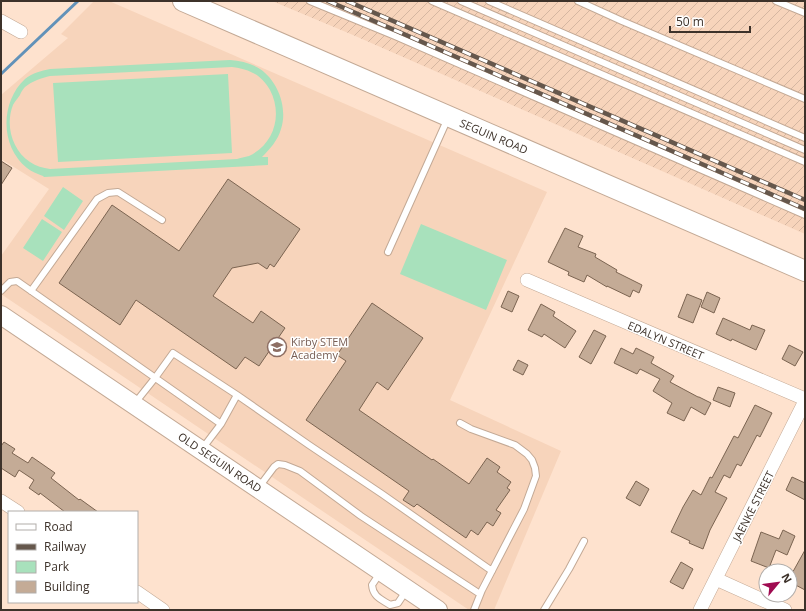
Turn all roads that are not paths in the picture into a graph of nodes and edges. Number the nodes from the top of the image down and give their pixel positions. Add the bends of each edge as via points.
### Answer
1 (183, 1) edge
2 (310, 1) edge
3 (432, 1) edge
4 (461, 1) edge
5 (489, 1) edge
6 (578, 1) edge
7 (776, 1) edge
8 (805, 13) edge
9 (1, 21) edge
10 (21, 32) dead end
11 (805, 98) edge
12 (449, 117) junction
13 (805, 138) edge
14 (805, 150) edge
15 (805, 162) edge
16 (805, 214) edge
17 (162, 220) dead end
18 (388, 252) dead end
19 (805, 271) edge
20 (527, 280) dead end
21 (1, 291) edge
22 (31, 291) junction
23 (1, 315) edge
24 (155, 378) junction
25 (237, 395) junction
26 (805, 400) edge
27 (134, 404) junction
28 (460, 423) dead end
29 (221, 424) junction
30 (201, 450) junction
31 (258, 488) junction
32 (1, 501) edge
33 (16, 511) edge
34 (584, 541) dead end
35 (492, 572) junction
36 (716, 579) junction
37 (138, 593) edge
38 (480, 594) junction
39 (163, 610) edge
40 (438, 610) edge
41 (474, 610) edge
42 (544, 610) edge
43 (700, 610) edge
44 (785, 610) edge

1 - 12 main road, SEGUIN ROAD
2 - 16 lane
3 - 15 lane
4 - 14 lane
5 - 13 lane
6 - 11 lane
7 - 8 lane
9 - 10 street
12 - 18 lane
12 - 19 main road, SEGUIN ROAD
17 - 22 lane via 118,192 108,193 97,199
20 - 26 street, EDALYN STREET
21 - 22 lane via 10,282 17,281
22 - 24 lane
23 - 27 street, OLD SEGUIN ROAD
24 - 25 lane via 173,353
24 - 27 lane
24 - 29 lane
25 - 29 lane
25 - 35 lane
26 - 36 street, JAENKE STREET
27 - 30 street, OLD SEGUIN ROAD
28 - 35 lane via 515,446 527,454 535,468 536,476 524,509
29 - 30 lane
30 - 31 street, OLD SEGUIN ROAD
31 - 38 lane via 278,464 300,471 361,516
31 - 40 street, OLD SEGUIN ROAD
32 - 33 street
34 - 42 lane
35 - 38 lane
36 - 43 street, JAENKE STREET
36 - 44 street
37 - 39 street
38 - 41 lane

